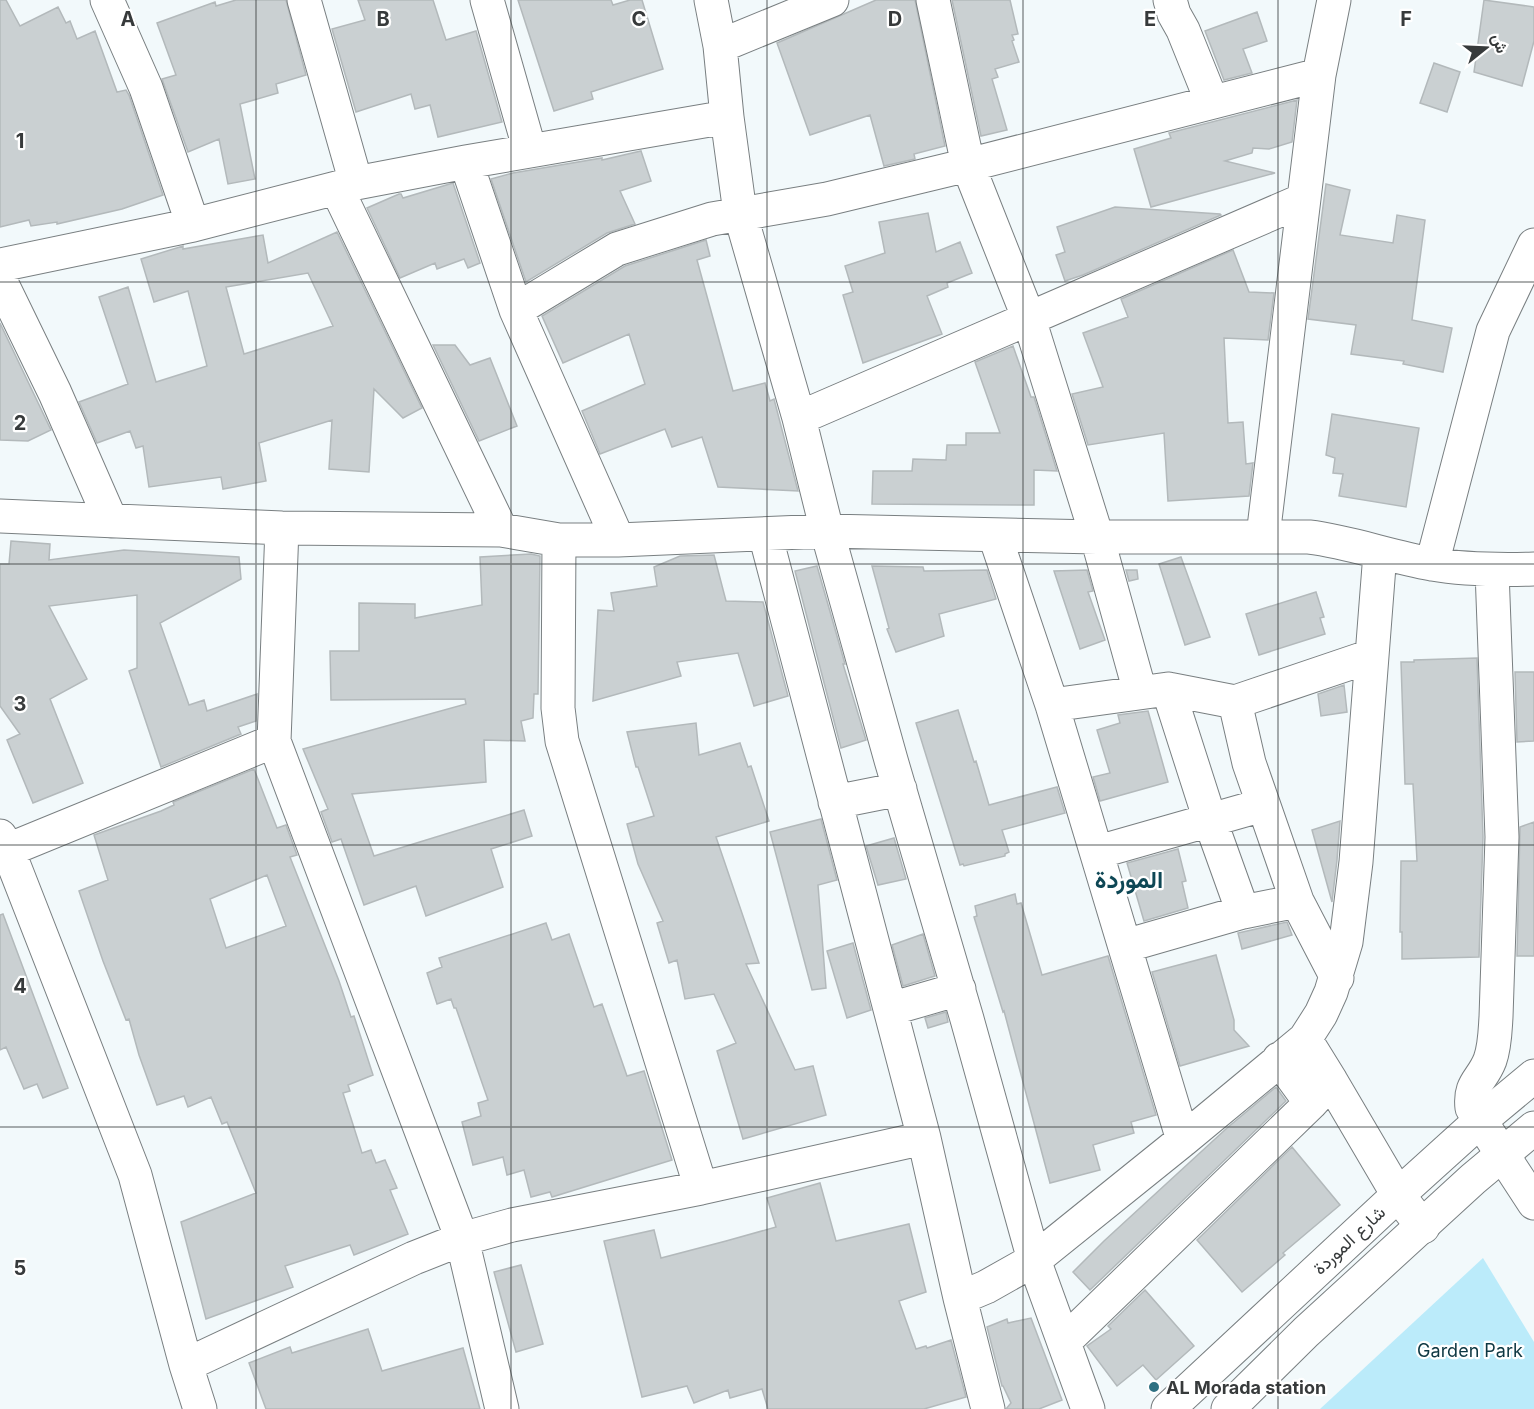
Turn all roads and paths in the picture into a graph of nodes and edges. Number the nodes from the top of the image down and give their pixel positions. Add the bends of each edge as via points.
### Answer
1 (107, 0) edge
2 (304, 0) edge
3 (487, 0) edge
4 (711, 0) edge
5 (832, 0) edge
6 (933, 0) edge
7 (1170, 0) edge
8 (1334, 0) edge
9 (720, 46) junction
10 (1319, 75) junction
11 (1212, 102) junction
12 (728, 117) junction
13 (530, 151) junction
14 (466, 162) junction
15 (968, 165) junction
16 (346, 186) junction
17 (1303, 200) junction
18 (740, 213) junction
19 (193, 225) junction
20 (1534, 245) edge
21 (0, 265) edge
22 (0, 280) edge
23 (516, 310) junction
24 (1029, 319) junction
25 (799, 418) junction
26 (0, 516) edge
27 (111, 521) junction
28 (282, 528) junction
29 (501, 530) junction
30 (827, 531) junction
31 (765, 534) junction
32 (995, 536) junction
33 (1263, 536) junction
34 (1097, 537) junction
35 (559, 540) junction
36 (618, 540) junction
37 (1380, 553) junction
38 (1432, 564) junction
39 (1534, 569) edge
40 (1491, 571) junction
41 (1371, 656) junction
42 (1154, 691) junction
43 (1235, 702) junction
44 (1052, 705) junction
45 (274, 741) junction
46 (900, 789) junction
47 (835, 802) junction
48 (1263, 805) junction
49 (1210, 820) junction
50 (4, 843) edge
51 (1098, 852) junction
52 (1297, 901) junction
53 (1243, 912) junction
54 (1125, 946) junction
55 (1336, 978) junction
56 (958, 990) junction
57 (890, 1008) junction
58 (1305, 1039) junction
59 (1279, 1059) junction
60 (1534, 1076) edge
61 (1321, 1092) junction
62 (1480, 1120) junction
63 (1534, 1128) edge
64 (924, 1138) junction
65 (1184, 1140) junction
66 (1503, 1154) junction
67 (701, 1188) junction
68 (1398, 1195) junction
69 (1534, 1203) edge
70 (1423, 1227) junction
71 (462, 1239) junction
72 (1034, 1260) junction
73 (960, 1298) junction
74 (1064, 1342) junction
75 (186, 1365) junction
76 (200, 1409) edge
77 (502, 1409) edge
78 (988, 1409) edge
79 (1088, 1409) edge
80 (1168, 1409) edge
81 (1228, 1409) edge

1 - 19 street via 146,88
2 - 16 street
3 - 13 street
4 - 9 street
5 - 9 street
6 - 15 street
7 - 11 street
8 - 10 street
9 - 12 street
10 - 11 street
10 - 17 street
11 - 15 street
12 - 13 street
12 - 18 street
13 - 14 street
14 - 16 street
14 - 23 street
15 - 18 street via 827,199
15 - 24 street
16 - 19 street
16 - 29 street
17 - 24 street
17 - 33 street
18 - 23 street via 625,246
18 - 25 street
19 - 21 street
20 - 38 street via 1493,331
22 - 27 street
23 - 36 street
24 - 25 street
24 - 34 street
25 - 30 street
26 - 27 street
27 - 28 street
28 - 29 street
28 - 45 street
29 - 35 street
30 - 31 street
30 - 32 street
30 - 46 street
31 - 36 street
31 - 47 street
32 - 34 street
32 - 44 street
33 - 34 street
33 - 37 street via 1331,539
34 - 42 street
35 - 36 street
35 - 67 street via 558,708 562,741
37 - 38 street
37 - 41 street
38 - 40 street
39 - 40 street
40 - 62 street via 1502,837 1494,1046 1471,1095 1472,1108
41 - 43 street
41 - 55 street via 1356,862 1346,942
42 - 43 street
42 - 44 street
42 - 49 street
43 - 48 street
44 - 51 street
45 - 50 street
45 - 71 street
46 - 47 street
46 - 56 street
47 - 57 street
48 - 49 street
48 - 52 street
49 - 51 street
49 - 53 street
50 - 75 street via 135,1174
51 - 54 street
52 - 53 street
52 - 55 street
53 - 54 street
54 - 65 street
55 - 58 street
56 - 57 street
56 - 72 street
57 - 64 street
58 - 59 street
58 - 61 street
59 - 61 street
59 - 65 street
60 - 62 street, شارع الموردة
61 - 68 street
61 - 74 street
62 - 66 street
62 - 68 street, شارع الموردة
63 - 66 street
64 - 67 street
64 - 73 street
65 - 72 street
66 - 69 street
66 - 70 street
67 - 71 street via 512,1225
68 - 70 street
68 - 80 street, شارع الموردة
70 - 81 street via 1306,1332
71 - 75 street
71 - 77 street
72 - 73 street
72 - 74 street
73 - 78 street
74 - 79 street
75 - 76 street

